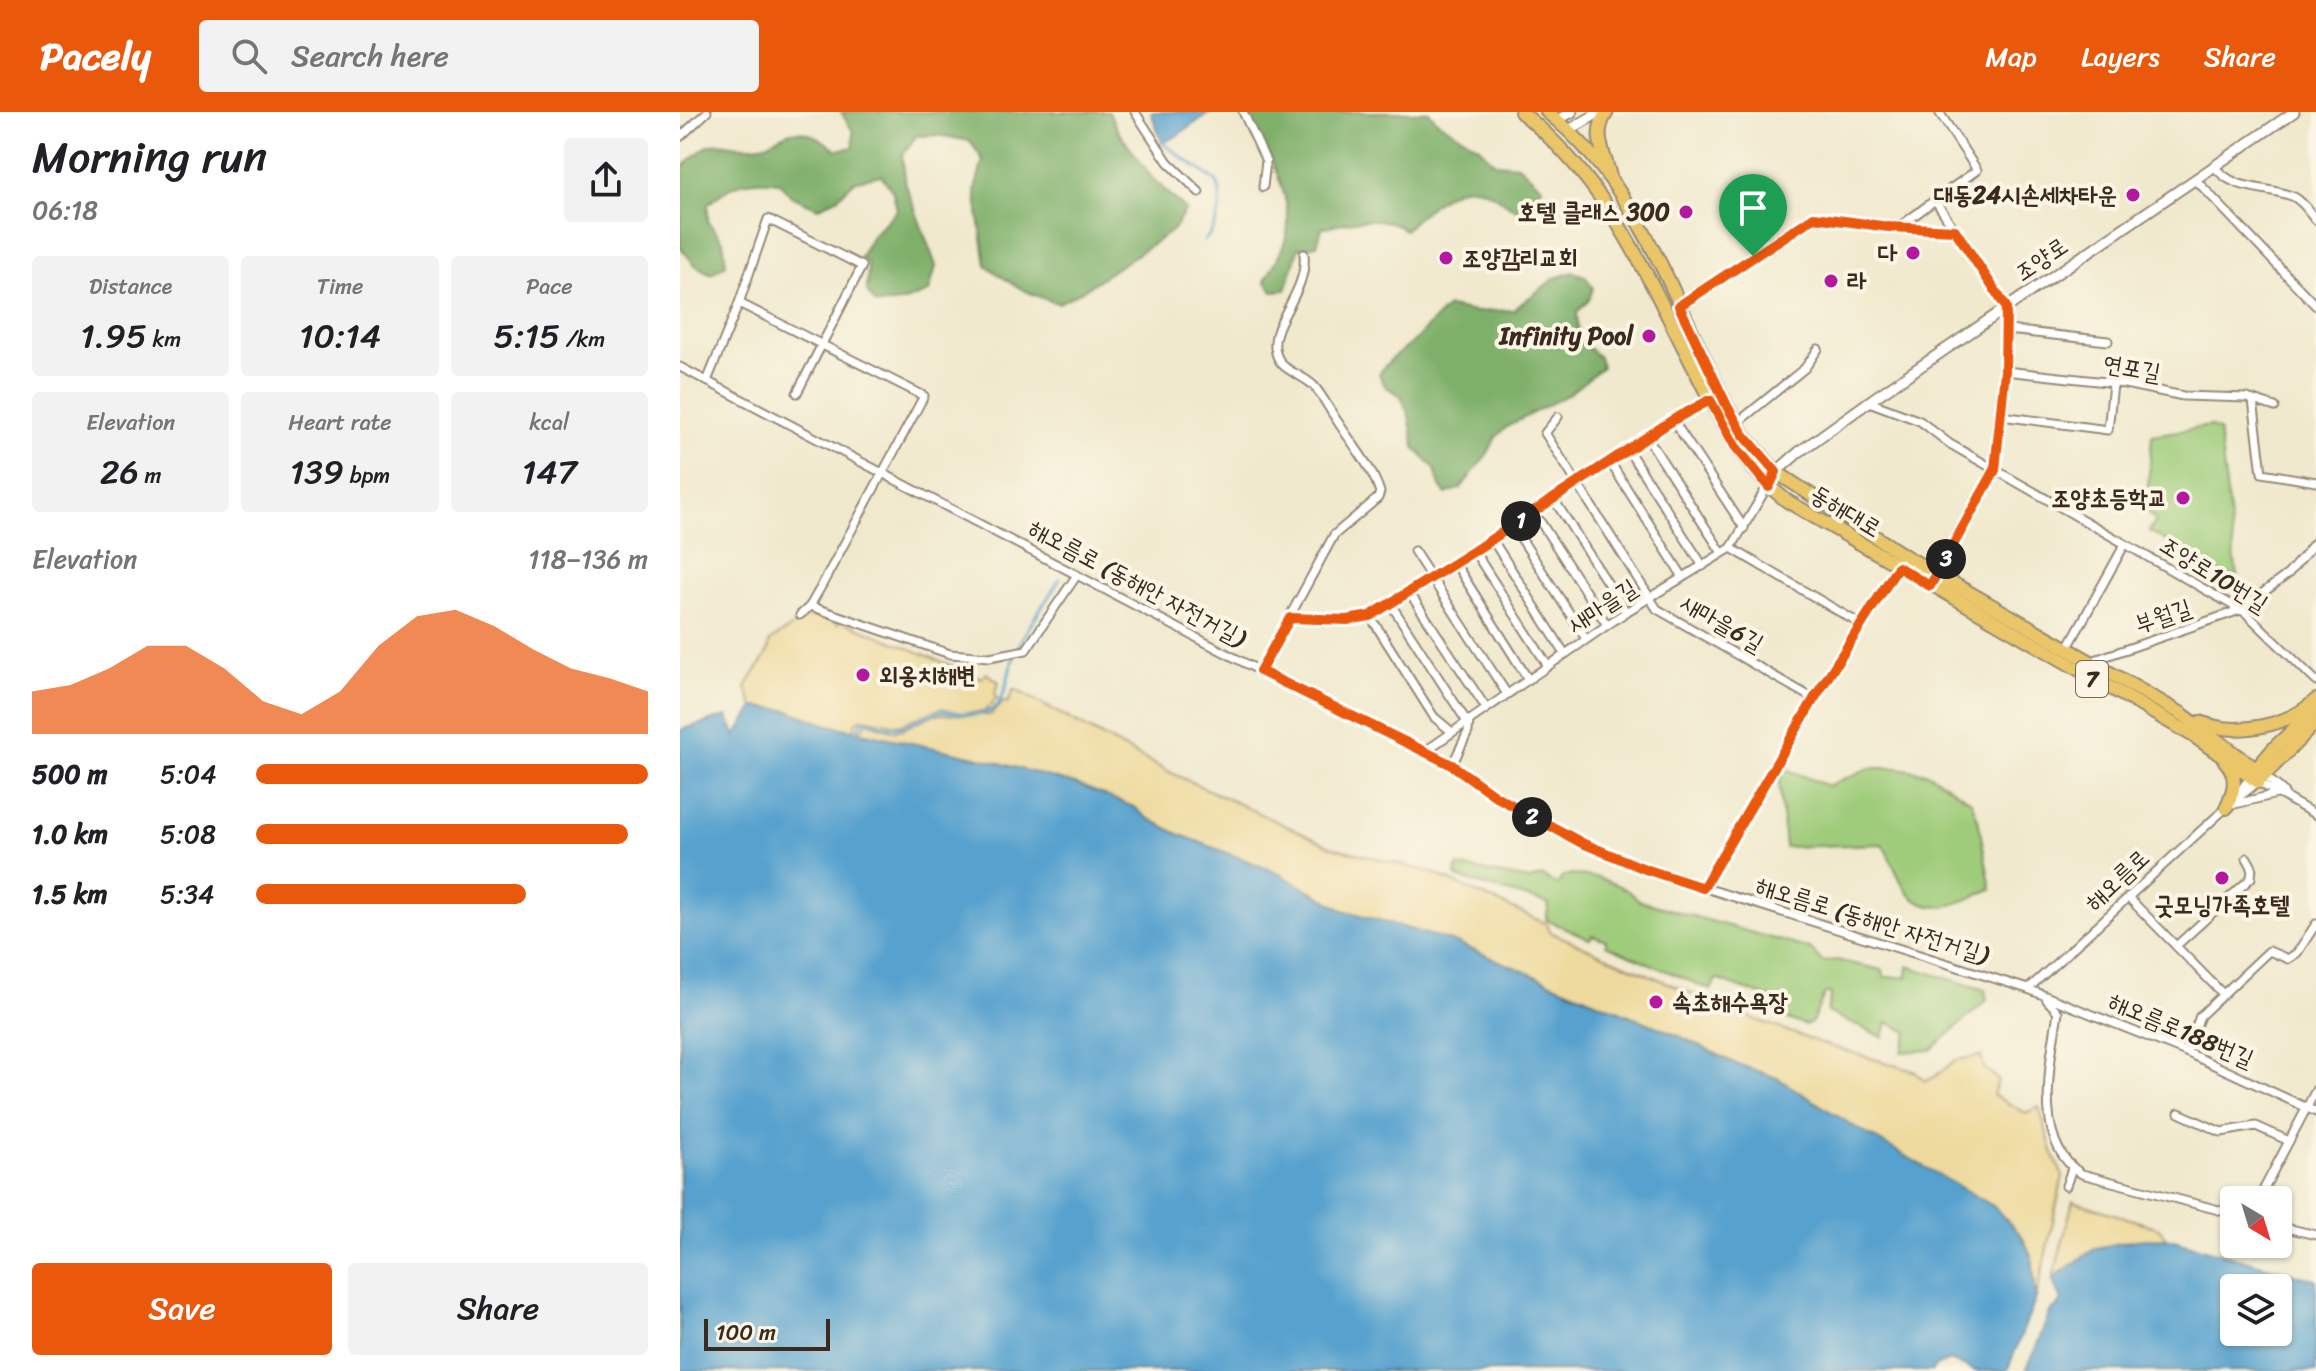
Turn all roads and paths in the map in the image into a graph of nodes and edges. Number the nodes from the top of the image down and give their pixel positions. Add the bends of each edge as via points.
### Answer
1 (707, 112) edge
2 (1135, 112) edge
3 (1243, 112) edge
4 (1521, 112) edge
5 (1572, 112) edge
6 (1600, 112) edge
7 (1607, 112) edge
8 (1939, 112) edge
9 (2294, 112) edge
10 (1552, 116) edge
11 (1543, 130) junction
12 (1569, 130) junction
13 (680, 137) edge
14 (1554, 140) junction
15 (2214, 166) junction
16 (2195, 179) junction
17 (1611, 180) junction
18 (1263, 187) dead end
19 (1199, 192) dead end
20 (1935, 200) junction
21 (2316, 220) edge
22 (1899, 227) junction
23 (1955, 230) junction
24 (1304, 254) dead end
25 (739, 303) junction
26 (1679, 306) junction
27 (2316, 306) edge
28 (2006, 307) junction
29 (2008, 330) junction
30 (2108, 341) dead end
31 (823, 343) junction
32 (1818, 349) dead end
33 (680, 367) edge
34 (2005, 371) junction
35 (707, 381) junction
36 (2113, 384) junction
37 (797, 393) dead end
38 (1710, 400) junction
39 (2253, 400) junction
40 (1869, 402) junction
41 (2275, 407) dead end
42 (2001, 416) junction
43 (1558, 417) dead end
44 (1673, 420) junction
45 (1737, 423) junction
46 (1647, 437) junction
47 (1628, 450) junction
48 (1610, 462) junction
49 (1995, 470) junction
50 (883, 472) junction
51 (1776, 472) junction
52 (1576, 482) junction
53 (2316, 482) edge
54 (1769, 487) junction
55 (1553, 498) junction
56 (1534, 512) junction
57 (1513, 526) junction
58 (1744, 528) junction
59 (1492, 539) junction
60 (2316, 541) edge
61 (2125, 544) junction
62 (1731, 548) junction
63 (1414, 551) dead end
64 (1474, 551) junction
65 (1722, 553) junction
66 (1455, 563) junction
67 (1703, 566) junction
68 (1898, 567) junction
69 (1937, 574) junction
70 (1077, 575) junction
71 (1683, 577) junction
72 (1431, 578) junction
73 (1930, 586) junction
74 (1409, 592) junction
75 (1650, 599) junction
76 (1390, 603) junction
77 (810, 606) junction
78 (2240, 610) junction
79 (1626, 612) junction
80 (800, 615) dead end
81 (1370, 616) junction
82 (1290, 618) junction
83 (1607, 625) junction
84 (1862, 625) junction
85 (1586, 639) junction
86 (2067, 649) junction
87 (1565, 654) junction
88 (2092, 661) junction
89 (1548, 666) junction
90 (1260, 671) junction
91 (1528, 679) junction
92 (2316, 681) edge
93 (1507, 694) junction
94 (1814, 699) junction
95 (2316, 700) edge
96 (1486, 708) junction
97 (2316, 709) edge
98 (2182, 714) junction
99 (1468, 721) junction
100 (2316, 722) edge
101 (1452, 732) junction
102 (1424, 752) junction
103 (2217, 752) junction
104 (1452, 765) junction
105 (2258, 775) junction
106 (2277, 794) junction
107 (2286, 797) junction
108 (2229, 805) junction
109 (2316, 815) edge
110 (2247, 858) dead end
111 (1703, 888) junction
112 (2128, 897) junction
113 (2316, 924) edge
114 (2176, 946) junction
115 (2028, 989) junction
116 (2223, 994) junction
117 (2186, 1052) junction
118 (2316, 1090) edge
119 (2307, 1108) junction
120 (2316, 1112) edge
121 (2179, 1113) dead end
122 (2289, 1141) junction
123 (2072, 1168) junction
124 (2066, 1186) dead end
125 (2265, 1186) edge
126 (2220, 1210) edge
127 (2292, 1229) edge
128 (2316, 1235) edge

1 - 13 street
2 - 19 street via 1168,162
3 - 18 street via 1266,161
4 - 11 main road, 동해대로 / 7
5 - 10 street
6 - 12 street
7 - 17 main road via 1598,136
8 - 20 street via 1977,170
9 - 15 street, 조양로
10 - 11 main road
10 - 12 main road, 동해대로 / 7
11 - 14 main road, 동해대로 / 7
12 - 14 main road
12 - 17 main road, 동해대로 / 7
14 - 38 main road, 동해대로 / 7 via 1617,219
15 - 16 street, 조양로
15 - 21 street via 2235,184 2296,198
16 - 27 street
16 - 28 street, 조양로
17 - 26 main road, 동해대로 / 7
20 - 22 street
20 - 23 street
22 - 23 street
22 - 26 street via 1810,218
23 - 28 street
24 - 82 street via 1300,287 1276,336 1278,359 1315,387 1380,492 1334,535
25 - 31 street
25 - 31 street via 768,219 862,266
25 - 35 street
26 - 45 main road, 동해대로 / 7
28 - 29 street
28 - 40 street, 조양로
29 - 30 street
29 - 34 street
31 - 37 street
31 - 50 street via 924,396
32 - 45 street via 1805,368
33 - 35 street, 해오름로 (동해안 자전거길)
34 - 36 street, 연포길
34 - 42 street
35 - 50 street, 해오름로 (동해안 자전거길)
36 - 39 street, 연포길
36 - 42 street via 2108,430
38 - 44 street
38 - 54 main road, 동해대로 / 7 via 1735,446
39 - 41 street, 연포길
39 - 53 street via 2262,473
40 - 49 street, 조양로10번길 via 1920,421
40 - 51 street, 조양로
42 - 49 street
43 - 52 street, 새마을6길 via 1545,433
44 - 46 street
44 - 58 street
45 - 51 main road, 동해대로 / 7
46 - 47 street
46 - 65 street
47 - 48 street
47 - 67 street
48 - 52 street
48 - 71 street
49 - 61 street, 조양로10번길
49 - 69 street
50 - 70 street, 해오름로 (동해안 자전거길)
50 - 77 street
51 - 54 street, 새마을길
51 - 69 main road, 동해대로 / 7
52 - 55 street
52 - 75 street, 새마을6길
54 - 58 street, 새마을길
54 - 68 main road, 동해대로 / 7
55 - 56 street
55 - 79 street
56 - 57 street
56 - 83 street
57 - 59 street
57 - 85 street
58 - 62 street, 새마을길
59 - 64 street
59 - 87 street
60 - 78 street, 부월길 via 2288,574
61 - 78 street, 조양로10번길
61 - 86 street
62 - 65 street, 새마을길
62 - 84 street
63 - 72 street
64 - 66 street
64 - 89 street
65 - 67 street, 새마을길
66 - 72 street
66 - 91 street
67 - 71 street, 새마을길
68 - 73 main road, 동해대로 / 7
68 - 84 street
69 - 73 main road
69 - 86 main road, 동해대로 / 7
70 - 77 street via 1026,650 990,657 950,654
70 - 90 street, 해오름로 (동해안 자전거길)
71 - 75 street, 새마을길
72 - 74 street
72 - 93 street
73 - 103 main road, 동해대로 / 7
74 - 76 street
74 - 96 street
75 - 79 street, 새마을길
75 - 94 street, 새마을6길 via 1657,609
76 - 81 street
76 - 99 street
77 - 80 street
78 - 88 street, 부월길
78 - 92 street, 조양로10번길
79 - 83 street, 새마을길
81 - 82 street
81 - 101 street via 1434,717
82 - 90 street
83 - 85 street, 새마을길
84 - 94 street
85 - 87 street, 새마을길
86 - 88 main road, 동해대로 / 7
87 - 89 street, 새마을길
88 - 98 main road, 동해대로 / 7
89 - 91 street, 새마을길
90 - 102 street, 해오름로 (동해안 자전거길)
91 - 93 street, 새마을길
93 - 96 street, 새마을길
94 - 111 street
95 - 98 main road, 동해대로 / 7 via 2275,724 2211,726
96 - 99 street, 새마을길
97 - 105 main road
98 - 105 main road, 동해대로 / 7
99 - 101 street, 새마을길
99 - 104 street
100 - 105 main road
101 - 102 street, 새마을길
102 - 104 street, 해오름로 (동해안 자전거길)
103 - 105 main road, 동해대로 / 7
103 - 108 main road via 2233,774
104 - 111 street, 해오름로 (동해안 자전거길) via 1497,797 1582,843
105 - 106 street
105 - 107 street
105 - 108 street, 해오름로
106 - 107 street
106 - 108 street
107 - 109 street
108 - 112 street, 해오름로
110 - 114 street via 2251,878
111 - 115 street, 해오름로 (동해안 자전거길)
112 - 114 street
112 - 115 street, 해오름로
113 - 116 street via 2297,953 2288,959 2269,951
114 - 116 street
115 - 117 street, 해오름로188번길
115 - 123 street via 2058,1012 2048,1103 2063,1158
116 - 117 street via 2200,1016
117 - 119 street, 해오름로188번길
118 - 119 street
119 - 120 street, 해오름로188번길
119 - 122 street
121 - 122 street via 2221,1132 2256,1126
122 - 125 street
123 - 124 street
123 - 126 street
127 - 128 street

